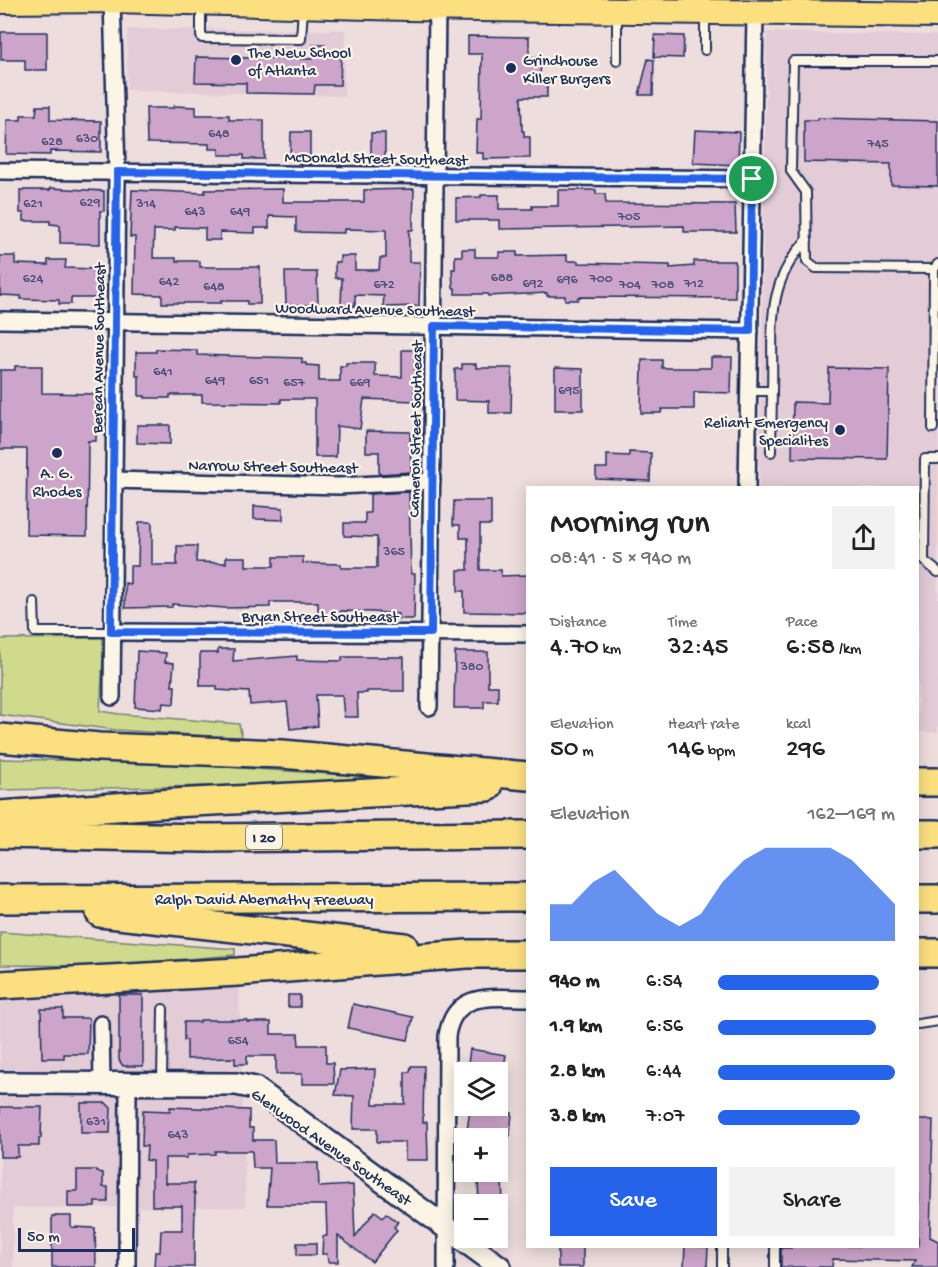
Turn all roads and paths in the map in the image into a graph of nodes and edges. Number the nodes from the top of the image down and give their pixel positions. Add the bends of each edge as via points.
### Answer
1 (112, 0) edge
2 (0, 1) edge
3 (274, 2) edge
4 (201, 3) junction
5 (333, 3) edge
6 (555, 5) edge
7 (303, 6) junction
8 (898, 7) edge
9 (437, 8) junction
10 (617, 11) junction
11 (763, 11) junction
12 (705, 12) junction
13 (938, 15) edge
14 (705, 50) dead end
15 (617, 61) dead end
16 (938, 61) edge
17 (0, 171) edge
18 (117, 172) junction
19 (435, 176) junction
20 (752, 179) junction
21 (807, 240) junction
22 (936, 266) edge
23 (0, 320) edge
24 (115, 322) junction
25 (434, 326) junction
26 (750, 331) junction
27 (936, 339) edge
28 (749, 391) junction
29 (772, 391) junction
30 (933, 428) dead end
31 (771, 452) dead end
32 (938, 459) edge
33 (113, 480) junction
34 (432, 482) junction
35 (747, 486) edge
36 (921, 561) edge
37 (938, 572) edge
38 (34, 602) dead end
39 (111, 632) junction
40 (431, 633) junction
41 (526, 634) edge
42 (112, 697) dead end
43 (429, 707) dead end
44 (0, 738) edge
45 (526, 776) edge
46 (919, 782) edge
47 (938, 782) edge
48 (526, 785) edge
49 (0, 815) edge
50 (0, 834) edge
51 (919, 834) edge
52 (938, 834) edge
53 (526, 835) edge
54 (526, 897) edge
55 (919, 899) edge
56 (938, 899) edge
57 (0, 900) edge
58 (919, 953) edge
59 (938, 953) edge
60 (467, 954) junction
61 (526, 954) edge
62 (2, 984) edge
63 (526, 999) edge
64 (163, 1009) dead end
65 (938, 1021) edge
66 (101, 1024) dead end
67 (919, 1024) edge
68 (0, 1083) edge
69 (102, 1083) junction
70 (128, 1083) junction
71 (162, 1084) junction
72 (446, 1227) junction
73 (722, 1248) edge
74 (775, 1248) edge
75 (126, 1267) edge
76 (446, 1267) edge
77 (500, 1267) edge
78 (722, 1267) edge
79 (775, 1267) edge

1 - 2 main road
1 - 4 main road
1 - 18 street, Berean Avenue Southeast
3 - 4 main road
3 - 7 main road
4 - 7 lane via 202,38 301,39
5 - 7 main road
5 - 9 main road
6 - 9 main road
6 - 10 main road
8 - 11 main road
8 - 13 main road
9 - 19 street, Cameron Street Southeast
10 - 12 main road
10 - 15 lane
11 - 12 main road
11 - 20 street
12 - 14 lane
16 - 21 lane via 793,61 791,171 806,192
17 - 18 street, McDonald Street Southeast
18 - 19 street, McDonald Street Southeast
18 - 24 street, Berean Avenue Southeast
19 - 20 street, McDonald Street Southeast
19 - 25 street, Cameron Street Southeast
20 - 26 street
21 - 22 lane via 807,261 816,268
21 - 29 lane via 782,275 774,301
22 - 27 lane
23 - 24 street, Woodward Avenue Southeast
24 - 25 street, Woodward Avenue Southeast
24 - 33 street, Berean Avenue Southeast
25 - 26 street, Woodward Avenue Southeast
25 - 34 street, Cameron Street Southeast
26 - 28 street
27 - 30 lane
28 - 29 lane
28 - 35 street
29 - 31 lane
32 - 36 lane via 924,459
33 - 34 street, Narrow Street Southeast via 339,486
33 - 39 street, Berean Avenue Southeast
34 - 40 street, Cameron Street Southeast
36 - 37 lane
38 - 39 lane via 35,632
39 - 40 street, Bryan Street Southeast
39 - 42 street, Berean Avenue Southeast
40 - 41 street, Bryan Street Southeast
40 - 43 street, Cameron Street Southeast
44 - 45 highway via 99,747 282,754
46 - 47 highway
48 - 49 highway
50 - 53 highway, I 20 via 205,838
51 - 52 highway
54 - 57 highway, Ralph David Abernathy Freeway
55 - 56 highway
57 - 60 highway
58 - 59 highway
60 - 61 highway
60 - 62 highway via 238,972
63 - 72 street via 472,1000 456,1011 448,1026
64 - 71 lane
65 - 67 lane
66 - 69 street
68 - 69 street, Glenwood Avenue Southeast
69 - 70 street, Glenwood Avenue Southeast
70 - 71 street, Glenwood Avenue Southeast
70 - 75 street
71 - 72 street, Glenwood Avenue Southeast via 236,1084 255,1088
72 - 76 street
72 - 77 street, Glenwood Avenue Southeast
73 - 78 lane
74 - 79 lane

